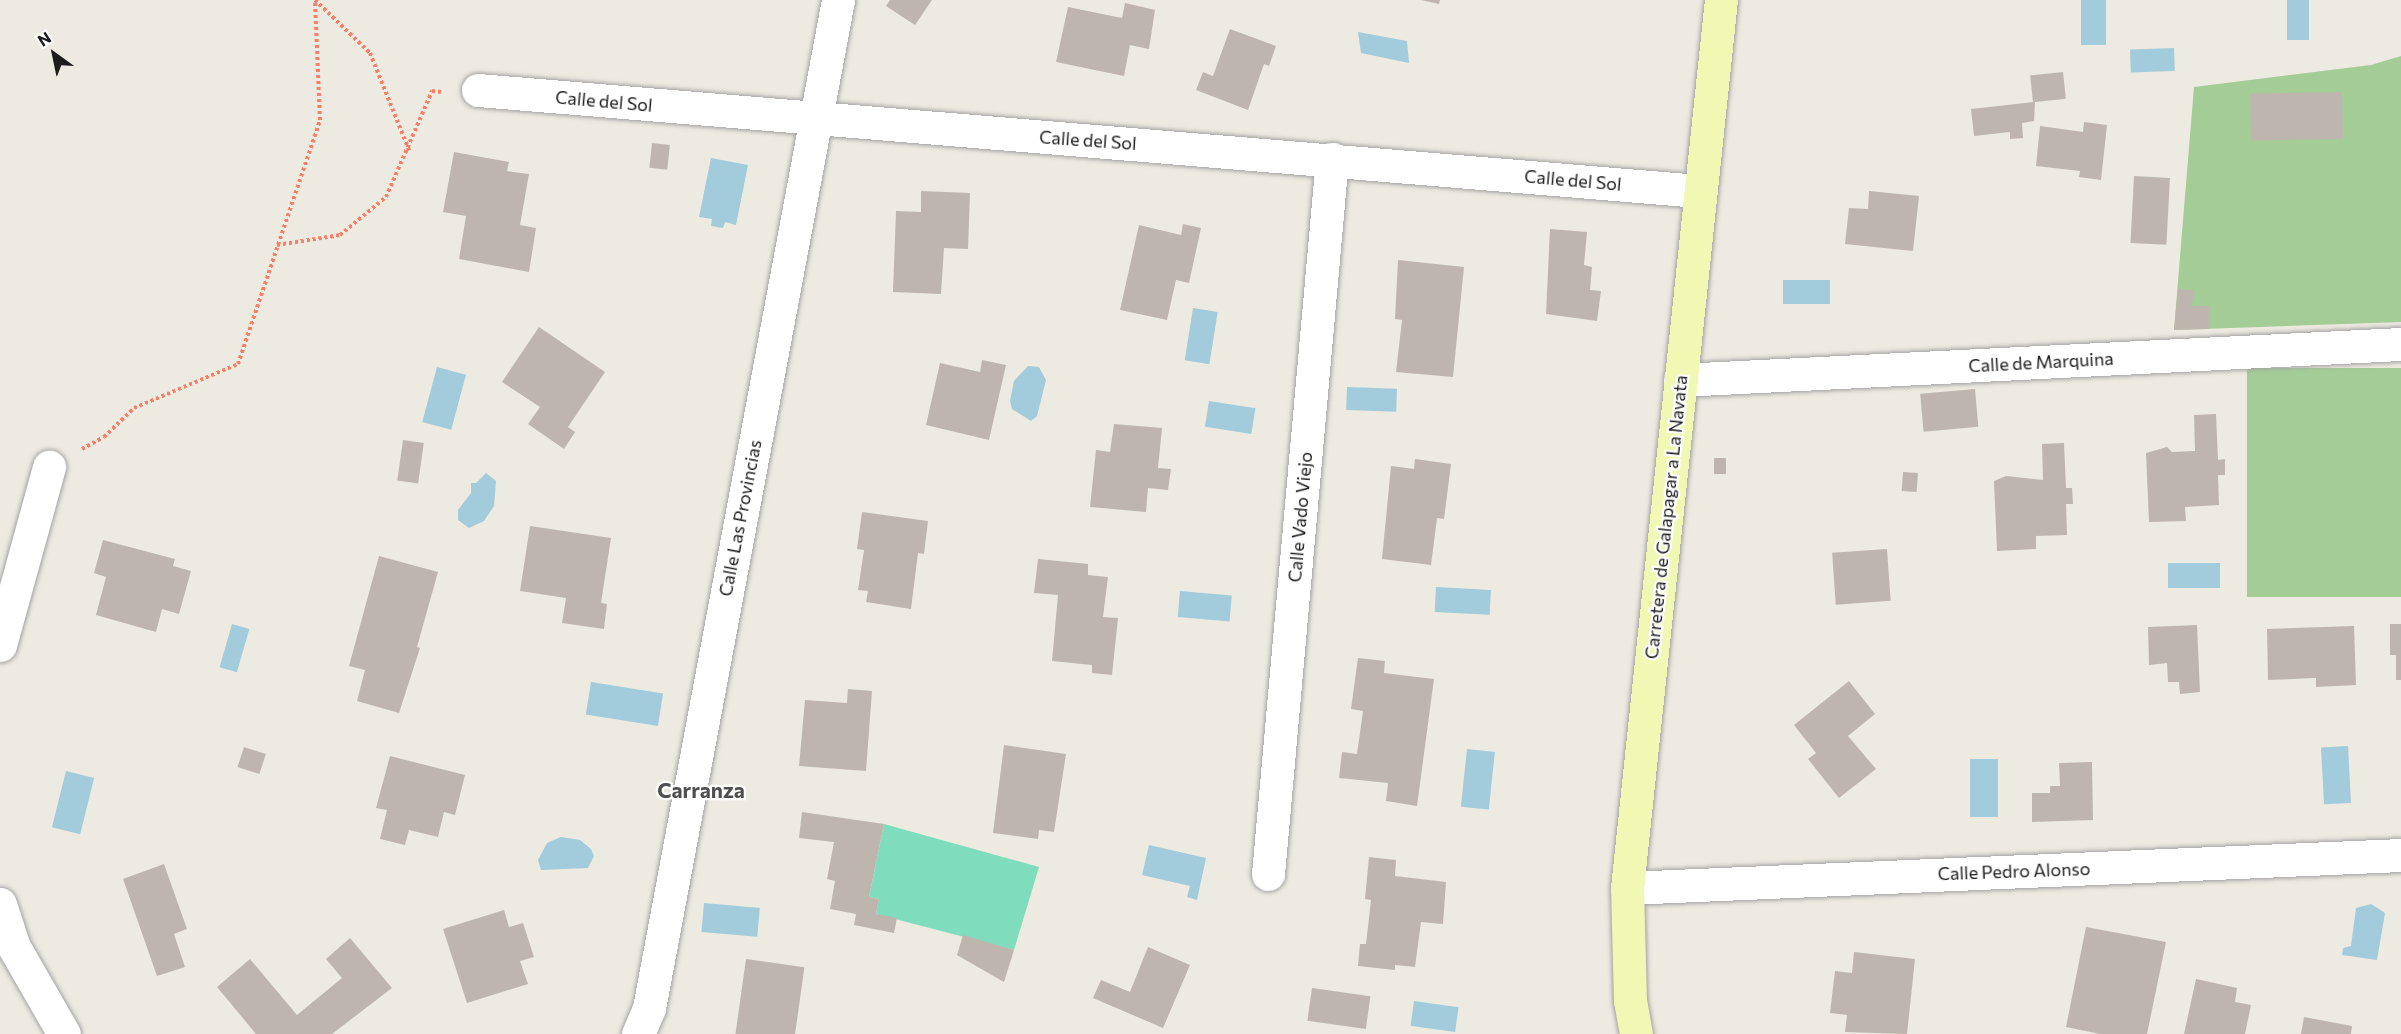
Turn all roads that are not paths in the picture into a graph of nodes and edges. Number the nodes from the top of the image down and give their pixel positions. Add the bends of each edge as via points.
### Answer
1 (838, 0) edge
2 (1721, 0) edge
3 (478, 90) dead end
4 (814, 118) junction
5 (1332, 159) junction
6 (1699, 191) junction
7 (2401, 344) edge
8 (1680, 380) junction
9 (50, 467) road end
10 (0, 645) edge
11 (2401, 855) edge
12 (1268, 874) dead end
13 (1627, 888) junction
14 (0, 904) edge
15 (64, 1034) edge
16 (638, 1034) edge
17 (1636, 1034) edge

1 - 4 street, Calle Las Provincias
2 - 6 main road, Carretera de Galapagar a La Navata
3 - 4 street, Calle del Sol
4 - 5 street, Calle del Sol
4 - 16 street, Calle Las Provincias via 649,1008
5 - 6 street, Calle del Sol
5 - 12 street, Calle Vado Viejo
6 - 8 main road, Carretera de Galapagar a La Navata
7 - 8 street, Calle de Marquina
8 - 13 main road, Carretera de Galapagar a La Navata
9 - 10 street
11 - 13 street, Calle Pedro Alonso
13 - 17 main road, Carretera de Galapagar a La Navata via 1630,1001
14 - 15 street via 14,947

